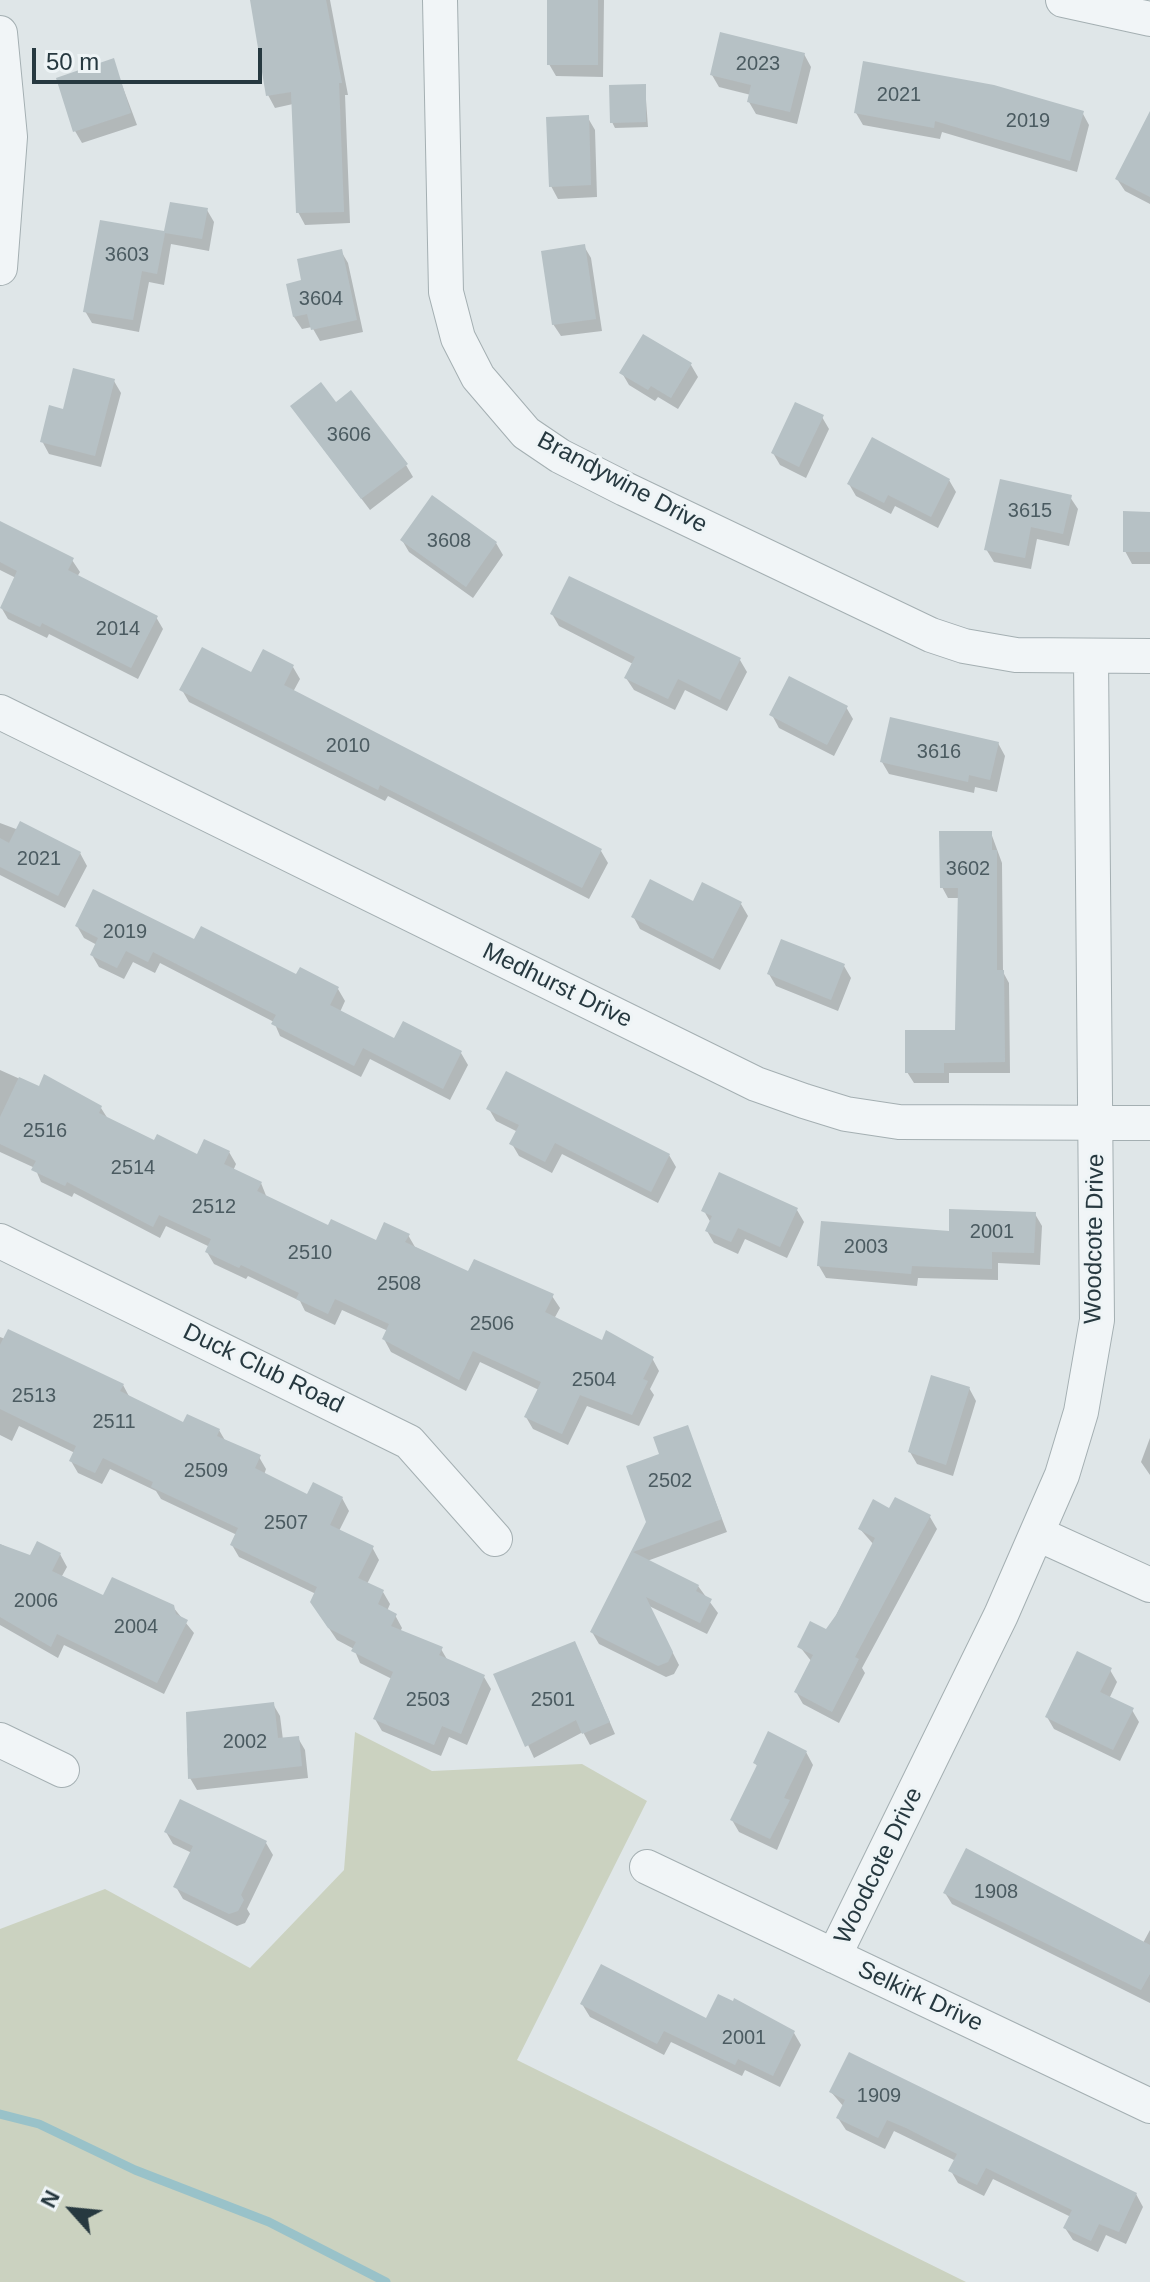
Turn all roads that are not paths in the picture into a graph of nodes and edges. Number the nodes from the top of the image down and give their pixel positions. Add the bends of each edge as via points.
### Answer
1 (440, 0) edge
2 (1063, 0) edge
3 (1150, 19) edge
4 (0, 33) edge
5 (0, 268) edge
6 (1150, 656) edge
7 (1091, 658) junction
8 (0, 712) edge
9 (1096, 1122) junction
10 (1150, 1123) edge
11 (0, 1241) edge
12 (1038, 1534) junction
13 (495, 1539) dead end
14 (1150, 1585) edge
15 (0, 1740) edge
16 (62, 1770) dead end
17 (647, 1867) dead end
18 (834, 1956) junction
19 (1150, 2106) edge

1 - 7 street, Brandywine Drive via 446,292 458,338 478,377 526,433 625,489 931,635 1016,655
2 - 3 street
4 - 5 street via 10,137
6 - 7 street, Brandywine Drive
7 - 9 street, Woodcote Drive
8 - 9 street, Medhurst Drive via 792,1097 846,1114 899,1122
9 - 10 street, Medhurst Drive
9 - 12 street, Woodcote Drive via 1097,1320 1081,1412
11 - 13 street, Duck Club Road via 409,1442
12 - 14 street
12 - 18 street, Woodcote Drive
15 - 16 street
17 - 18 street, Selkirk Drive
18 - 19 street, Selkirk Drive

